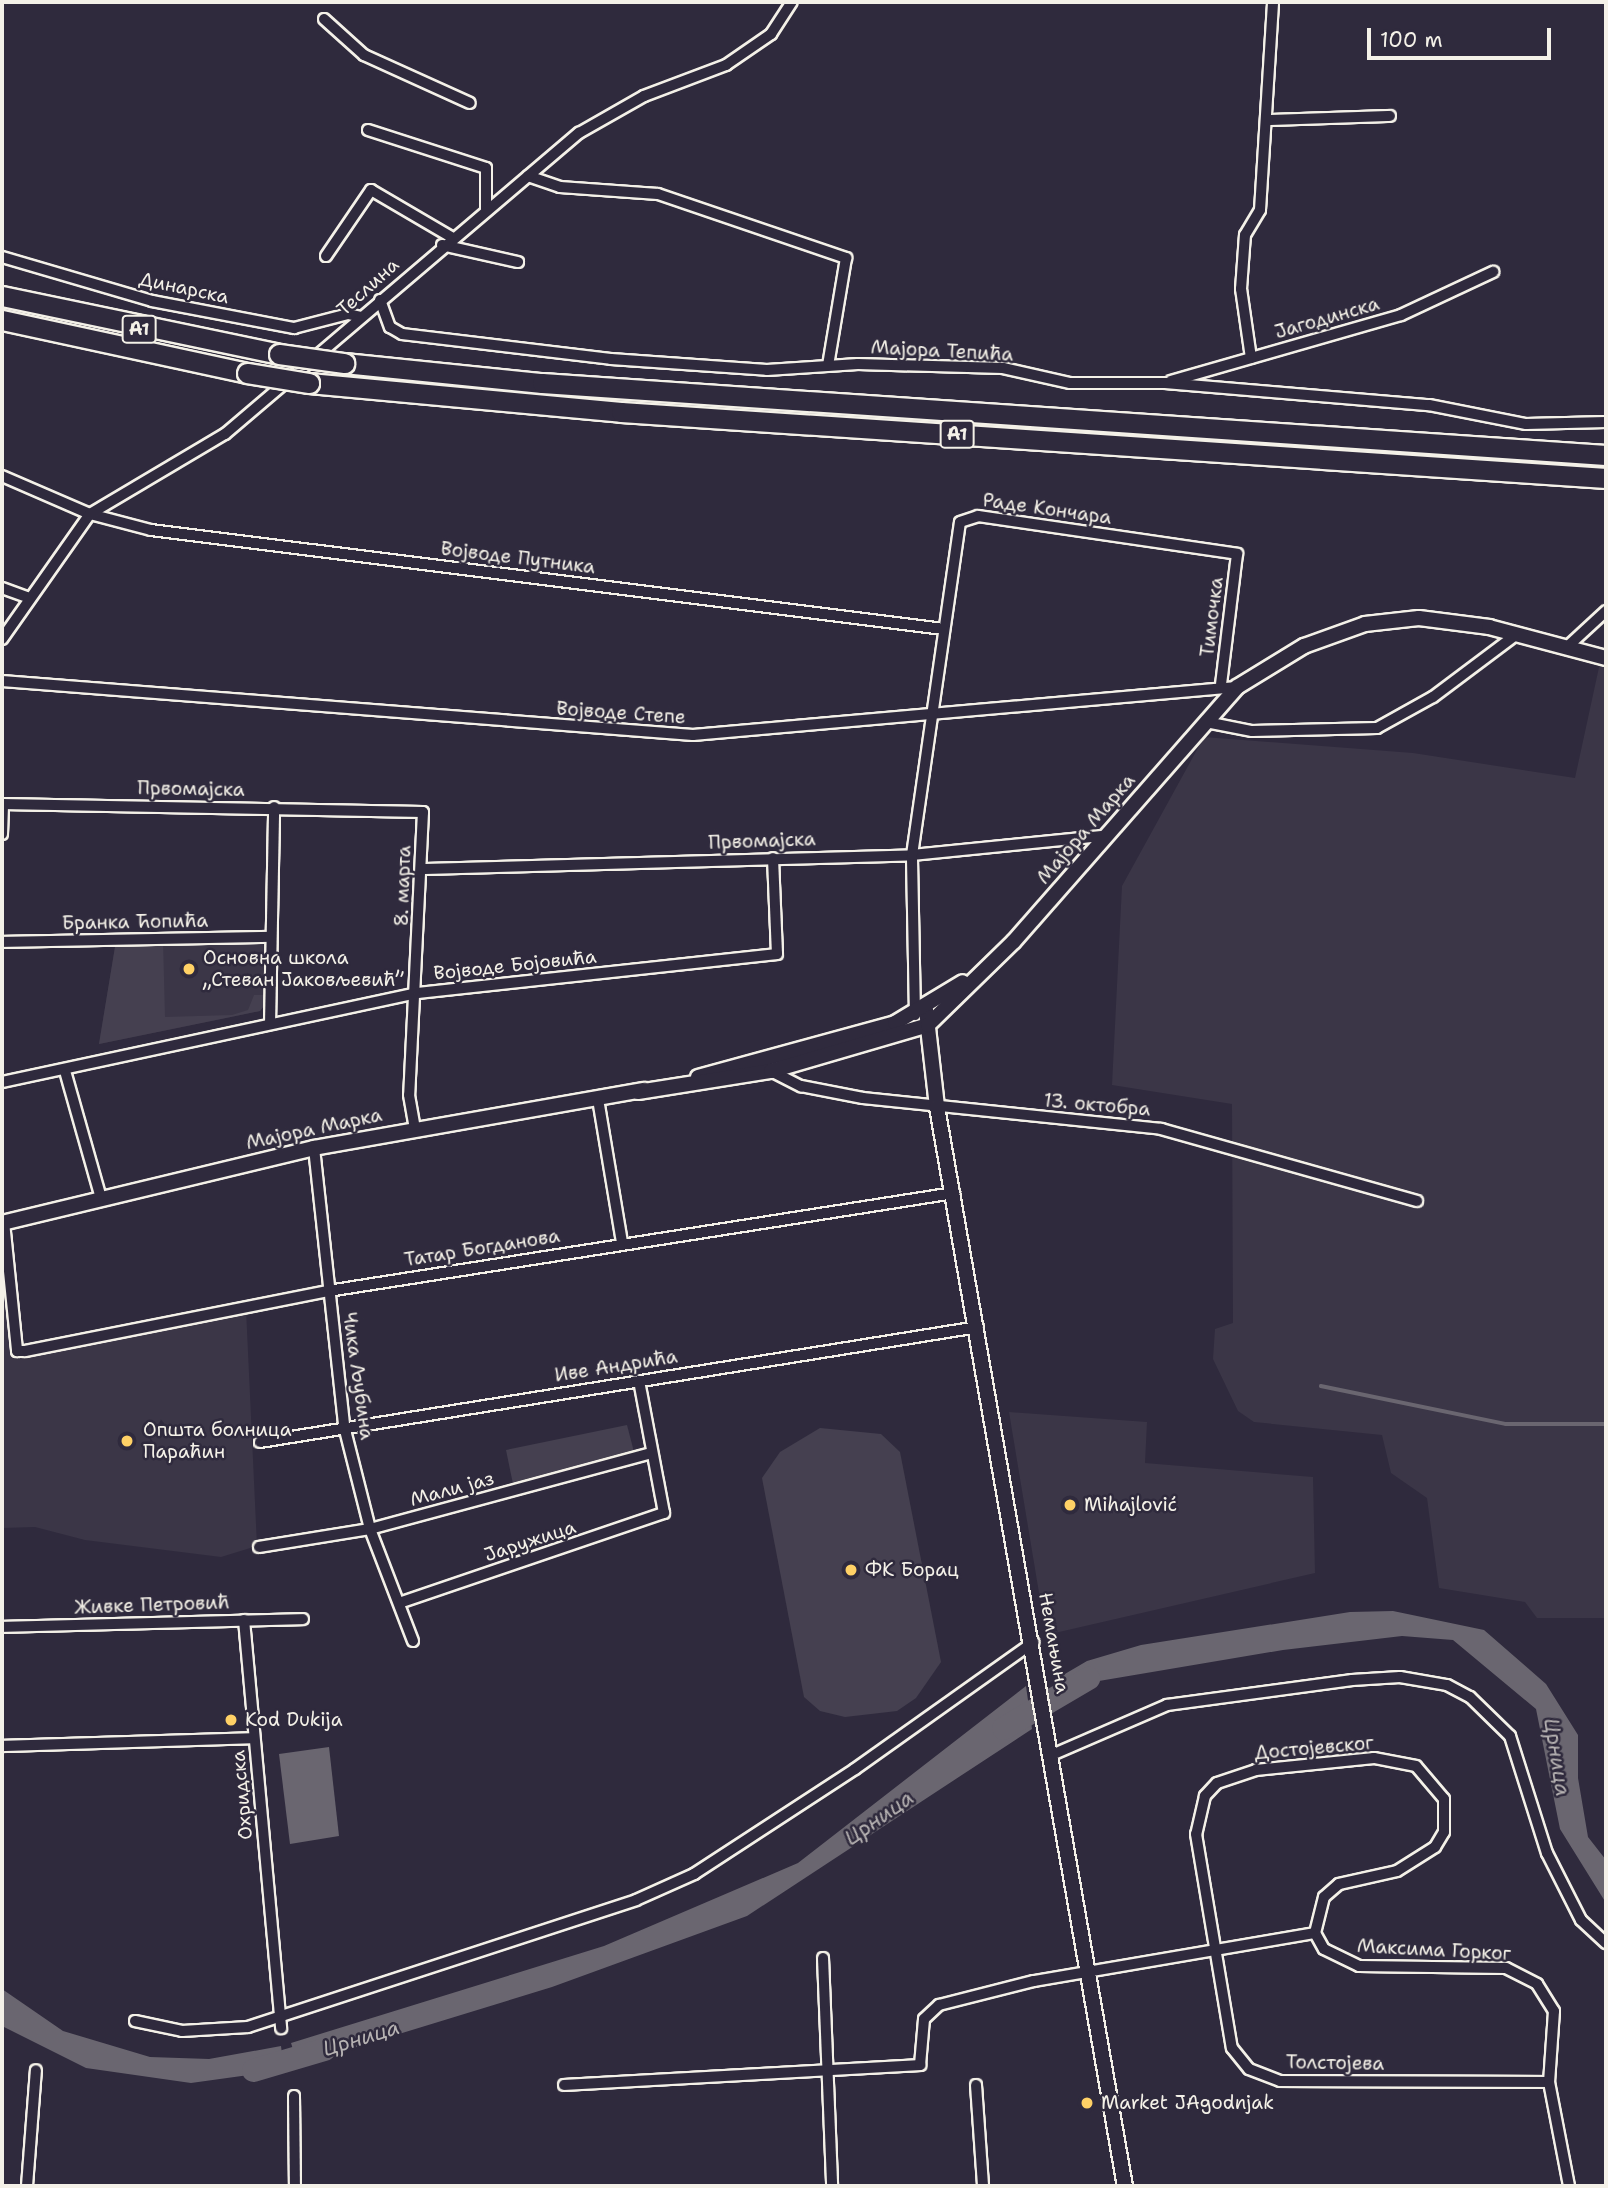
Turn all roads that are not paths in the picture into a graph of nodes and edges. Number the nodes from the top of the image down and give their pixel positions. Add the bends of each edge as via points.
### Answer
1 (792, 2) edge
2 (1273, 2) edge
3 (324, 19) dead end
4 (470, 103) dead end
5 (1390, 116) dead end
6 (1268, 120) junction
7 (368, 130) dead end
8 (528, 176) junction
9 (486, 209) junction
10 (452, 237) junction
11 (442, 245) junction
12 (326, 256) dead end
13 (2, 257) edge
14 (519, 262) dead end
15 (1493, 272) dead end
16 (2, 296) edge
17 (380, 300) junction
18 (361, 317) junction
19 (2, 320) edge
20 (1251, 358) junction
21 (828, 366) junction
22 (1166, 383) junction
23 (1606, 422) edge
24 (1606, 455) edge
25 (2, 476) edge
26 (1606, 478) edge
27 (90, 514) junction
28 (1237, 554) joint
29 (2, 588) edge
30 (29, 598) junction
31 (1606, 611) edge
32 (944, 629) junction
33 (1517, 634) junction
34 (2, 639) edge
35 (1567, 647) junction
36 (1606, 658) edge
37 (2, 681) edge
38 (1221, 684) junction
39 (1237, 687) junction
40 (933, 715) junction
41 (1206, 722) junction
42 (2, 804) edge
43 (274, 807) junction
44 (423, 812) joint
45 (2, 834) edge
46 (1104, 836) junction
47 (912, 855) junction
48 (773, 858) junction
49 (421, 869) junction
50 (269, 937) junction
51 (2, 942) edge
52 (418, 993) junction
53 (921, 1020) junction
54 (270, 1024) junction
55 (65, 1070) junction
56 (771, 1071) junction
57 (2, 1082) edge
58 (638, 1092) junction
59 (598, 1099) junction
60 (937, 1107) junction
61 (415, 1128) junction
62 (314, 1147) junction
63 (954, 1193) junction
64 (102, 1198) junction
65 (1417, 1201) dead end
66 (3, 1222) edge
67 (622, 1243) junction
68 (328, 1291) junction
69 (978, 1327) junction
70 (639, 1381) junction
71 (344, 1426) junction
72 (260, 1442) dead end
73 (652, 1453) junction
74 (370, 1529) junction
75 (259, 1547) dead end
76 (402, 1602) junction
77 (303, 1619) dead end
78 (244, 1620) junction
79 (2, 1627) edge
80 (413, 1642) dead end
81 (1036, 1649) junction
82 (254, 1738) junction
83 (2, 1746) edge
84 (1053, 1750) junction
85 (1315, 1933) junction
86 (1606, 1943) edge
87 (1213, 1950) junction
88 (823, 1958) dead end
89 (1090, 1971) junction
90 (135, 2021) dead end
91 (280, 2022) junction
92 (36, 2070) dead end
93 (828, 2072) junction
94 (1549, 2082) junction
95 (564, 2085) dead end
96 (976, 2085) dead end
97 (294, 2096) dead end
98 (27, 2186) edge
99 (295, 2186) edge
100 (832, 2186) edge
101 (983, 2186) edge
102 (1125, 2186) edge
103 (1569, 2186) edge

1 - 8 street, Теслина via 771,34 726,65 644,96 579,133
2 - 6 street
3 - 4 street via 364,55
5 - 6 street
6 - 20 street via 1260,210 1245,235 1241,304
7 - 9 street via 486,168
8 - 9 street, Теслина
8 - 21 street via 560,187 658,194 846,258
9 - 10 street, Теслина
10 - 11 street, Теслина
10 - 12 street via 371,190
11 - 14 street
11 - 17 street, Теслина
13 - 18 street, Динарска via 152,301 294,328 348,314
15 - 20 street, Јагодинска via 1401,315
16 - 24 highway, A1, bridge via 279,354 542,383
17 - 18 street, Теслина
17 - 21 street, Мајора Тепића via 390,327 402,334 611,359 767,370
18 - 27 street, Теслина via 214,443
19 - 26 highway, A1, bridge via 309,383 621,412
20 - 22 street, Јагодинска
21 - 22 street, Мајора Тепића via 1003,368 1070,383
22 - 23 street, Мајора Тепића via 1429,405 1526,424
25 - 27 street, Војводе Путника
27 - 30 street, Теслина
27 - 32 street, Војводе Путника via 151,530
28 - 32 street, Раде Кончара via 969,516 960,522
28 - 38 street, Тимочка
29 - 30 street
30 - 34 street, Теслина
31 - 35 street
32 - 40 street, Раде Кончара
33 - 35 street, Мајора Марка
33 - 39 street, Мајора Марка via 1419,618 1365,624 1304,646
33 - 41 street via 1433,697 1377,728 1252,731
35 - 36 street, Мајора Марка
37 - 40 street, Војводе Степе via 694,736
38 - 39 street, Војводе Степе
38 - 40 street, Војводе Степе
39 - 41 street, Мајора Марка
40 - 47 street, Раде Кончара
41 - 46 street, Мајора Марка
42 - 43 street, Првомајска
42 - 45 street
43 - 44 street, Првомајска
43 - 50 street
44 - 49 street, 8. марта
46 - 47 street, Првомајска
46 - 53 street, Мајора Марка via 1014,941
47 - 48 street, Првомајска
47 - 53 street, Раде Кончара
48 - 49 street, Првомајска
48 - 52 street, Војводе Бојовића via 777,954
49 - 52 street, 8. марта
50 - 51 street, Бранка Ћопића
50 - 54 street
52 - 54 street, Војводе Бојовића
52 - 61 street, 8. марта via 410,1095
53 - 56 street, Мајора Марка
53 - 58 street, Мајора Марка
53 - 60 street, Немањина
54 - 55 street, Војводе Бојовића
55 - 57 street, Војводе Бојовића
55 - 64 street
56 - 58 street, Мајора Марка
56 - 60 street, 13. октобра via 801,1086
58 - 59 street, Мајора Марка
59 - 61 street, Мајора Марка
59 - 67 street
60 - 63 street, Немањина
60 - 65 street, 13. октобра via 1161,1129
61 - 62 street, Мајора Марка
62 - 64 street, Мајора Марка
62 - 68 street, Чика Љубина
63 - 67 street, Татар Богданова
63 - 69 street, Немањина
64 - 66 street, Мајора Марка
66 - 68 street, Татар Богданова via 17,1351
67 - 68 street, Татар Богданова
68 - 71 street, Чика Љубина
69 - 70 street, Иве Андрића
69 - 81 street, Немањина
70 - 71 street, Иве Андрића
70 - 73 street
71 - 72 street, Иве Андрића
71 - 74 street, Чика Љубина
73 - 74 street, Мали јаз
73 - 76 street, Јаружица via 664,1508 661,1516
74 - 75 street, Мали јаз
74 - 76 street, Чика Љубина
76 - 80 street, Чика Љубина
77 - 78 street, Живке Петровић
78 - 79 street, Живке Петровић
78 - 82 street
81 - 84 street, Немањина
81 - 91 street via 694,1874 478,1956
82 - 83 street, Охридска
82 - 91 street, Охридска
84 - 86 street via 1167,1704 1376,1679 1447,1685 1470,1697 1510,1736 1547,1853 1581,1920
84 - 89 street, Немањина
85 - 87 street
85 - 87 street, Достојевског via 1324,1897 1339,1884 1397,1871 1435,1847 1444,1832 1444,1799 1416,1766 1374,1758 1256,1770 1217,1783 1205,1796 1196,1834
85 - 94 street, Максима Горког via 1324,1949 1359,1966 1506,1968 1522,1974 1554,2011
87 - 89 street
87 - 94 street, Толстојева via 1232,2048 1262,2076
88 - 93 street
89 - 93 street via 928,2011 920,2065
89 - 102 street, Немањина
90 - 91 street via 217,2031
92 - 98 street
93 - 95 street
93 - 100 street
94 - 103 street, Максима Горког
96 - 101 street
97 - 99 street

